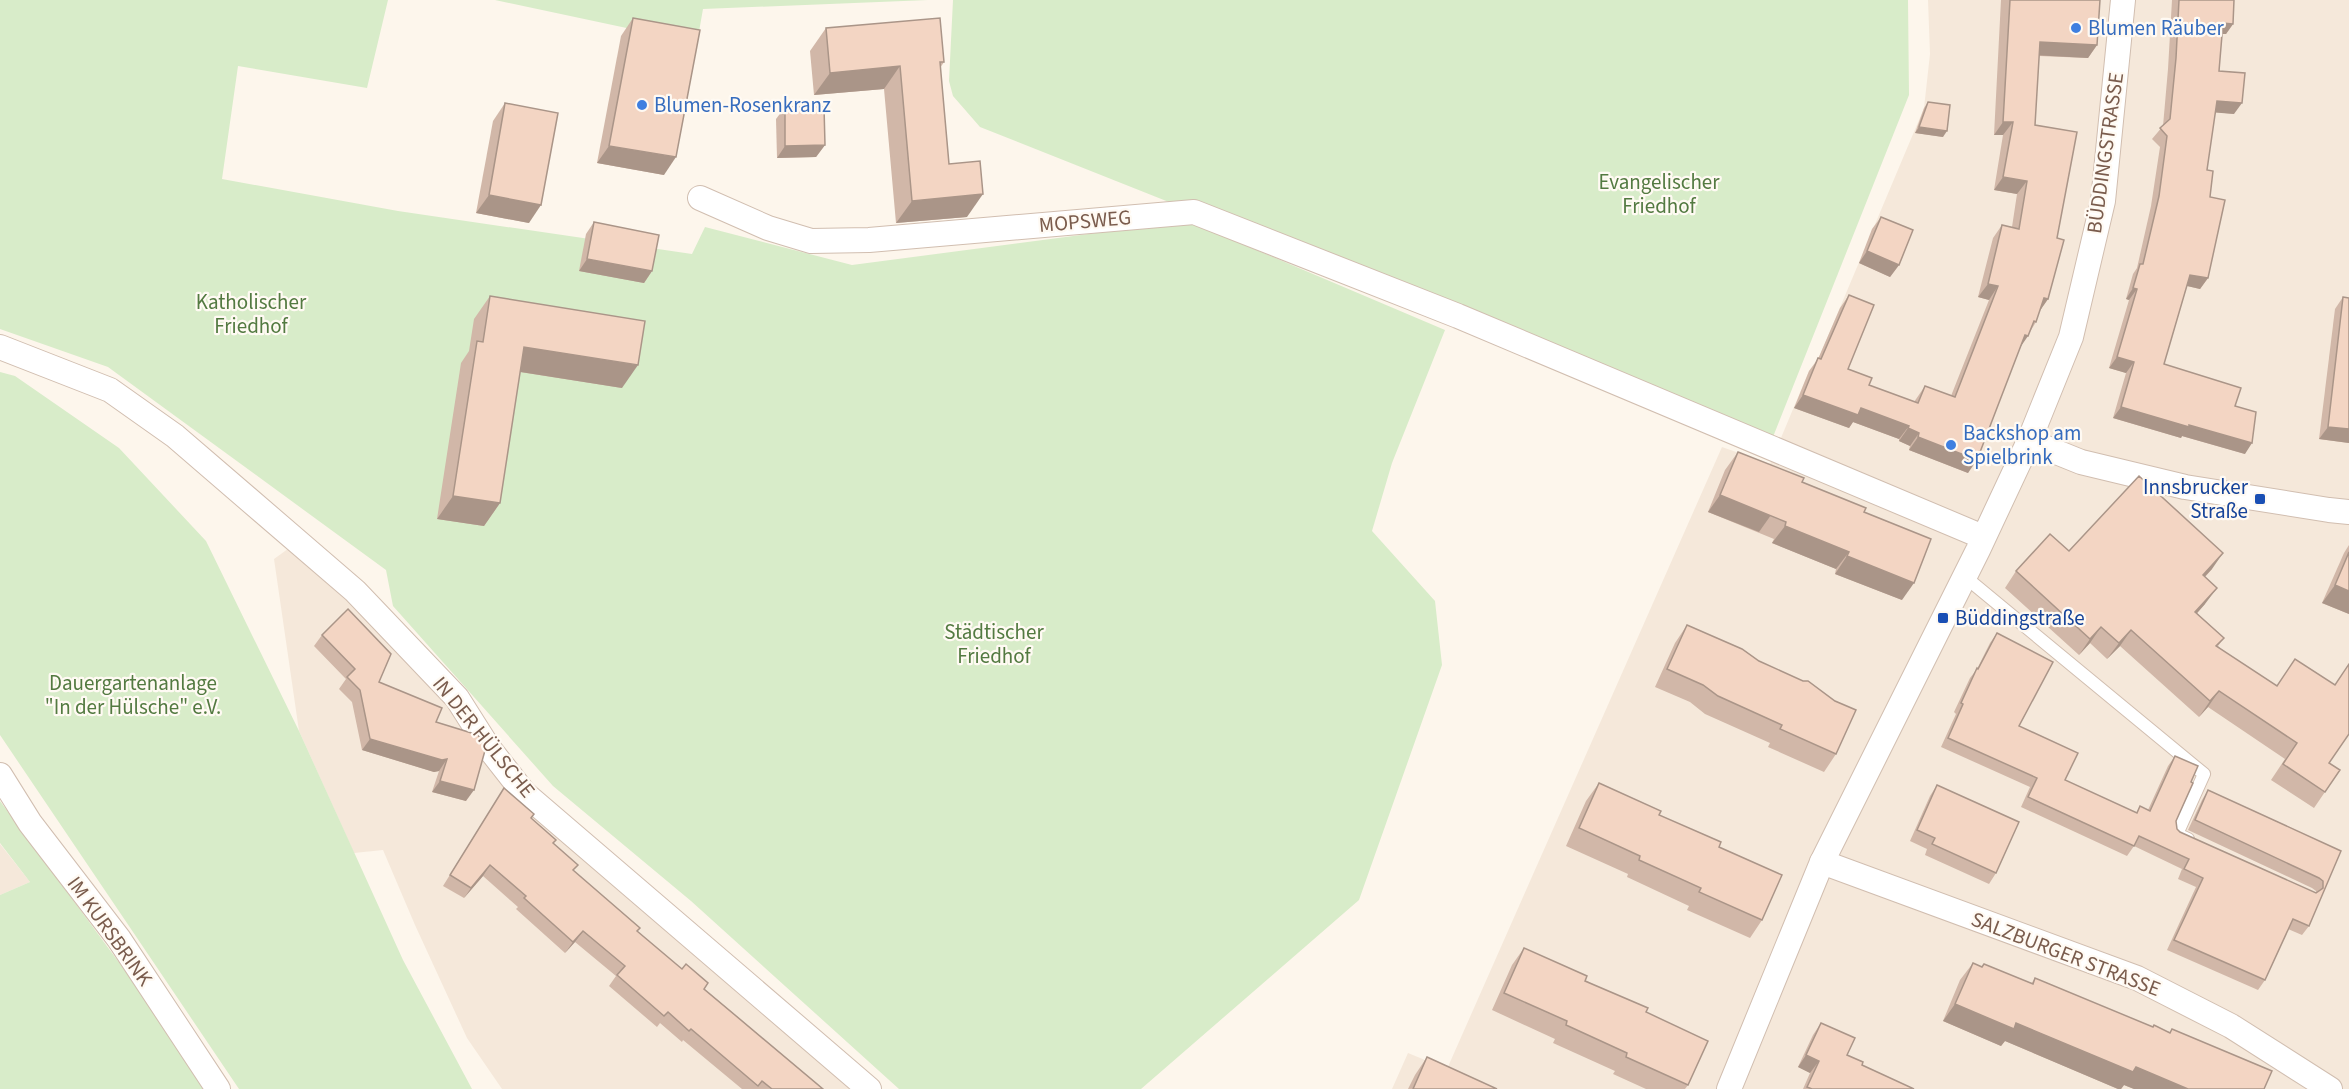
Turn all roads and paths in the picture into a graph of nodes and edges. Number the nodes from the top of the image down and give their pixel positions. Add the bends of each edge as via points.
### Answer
1 (2123, 0) edge
2 (700, 198) dead end
3 (0, 347) edge
4 (2029, 441) junction
5 (2349, 512) edge
6 (1983, 537) junction
7 (1964, 576) junction
8 (0, 775) edge
9 (2197, 843) edge
10 (1822, 862) junction
11 (218, 1089) edge
12 (869, 1089) edge
13 (1729, 1089) edge
14 (2330, 1089) edge

1 - 4 street, BÜDDINGSTRASSE via 2103,201 2071,337
2 - 6 street, MOPSWEG via 768,228 811,241 869,240 1194,212 1458,316
3 - 12 street, IN DER HÜLSCHE via 110,390 175,436 355,591 457,698 524,793
4 - 5 street via 2081,462 2185,487
4 - 6 street, BÜDDINGSTRASSE
6 - 7 street, BÜDDINGSTRASSE
7 - 9 lane via 2204,774 2177,834
7 - 10 street, BÜDDINGSTRASSE
8 - 11 street, IM KURSBRINK via 30,823 119,939
10 - 13 street, BÜDDINGSTRASSE
10 - 14 street, SALZBURGER STRASSE via 2137,978 2231,1026

